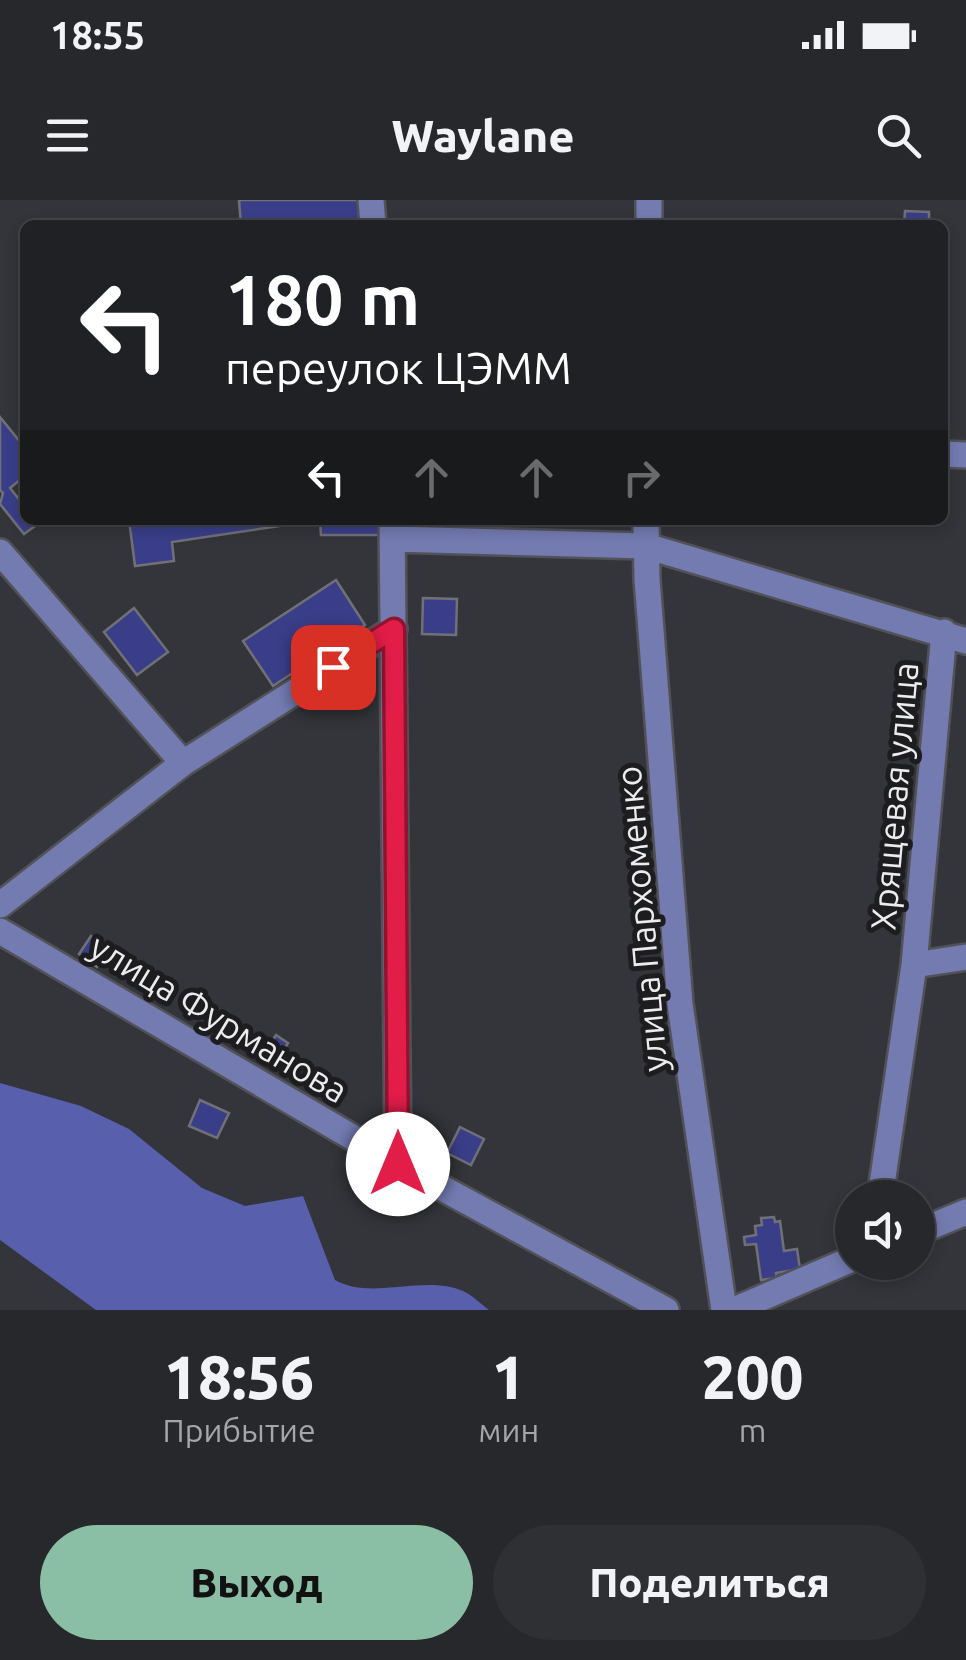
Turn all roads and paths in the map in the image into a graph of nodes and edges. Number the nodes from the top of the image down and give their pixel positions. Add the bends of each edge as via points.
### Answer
1 (646, 525) edge
2 (393, 530) edge
3 (646, 546) junction
4 (0, 552) edge
5 (394, 629) junction
6 (955, 637) edge
7 (183, 762) junction
8 (0, 905) edge
9 (0, 931) edge
10 (966, 957) edge
11 (914, 965) junction
12 (398, 1164) junction
13 (883, 1180) edge
14 (966, 1212) edge
15 (935, 1225) edge
16 (835, 1266) edge
17 (666, 1310) edge
18 (724, 1310) edge
19 (734, 1310) edge

1 - 3 street, улица Пархоменко
2 - 3 street
2 - 5 street
3 - 6 street
3 - 18 street, улица Пархоменко via 680,1004
4 - 7 street
5 - 7 street
5 - 12 street
6 - 11 street, Хрящевая улица
7 - 8 street
9 - 12 street, улица Фурманова
10 - 11 street, Хрящевая улица
11 - 13 street, Хрящевая улица
12 - 17 street, улица Фурманова
14 - 15 street
16 - 19 street

